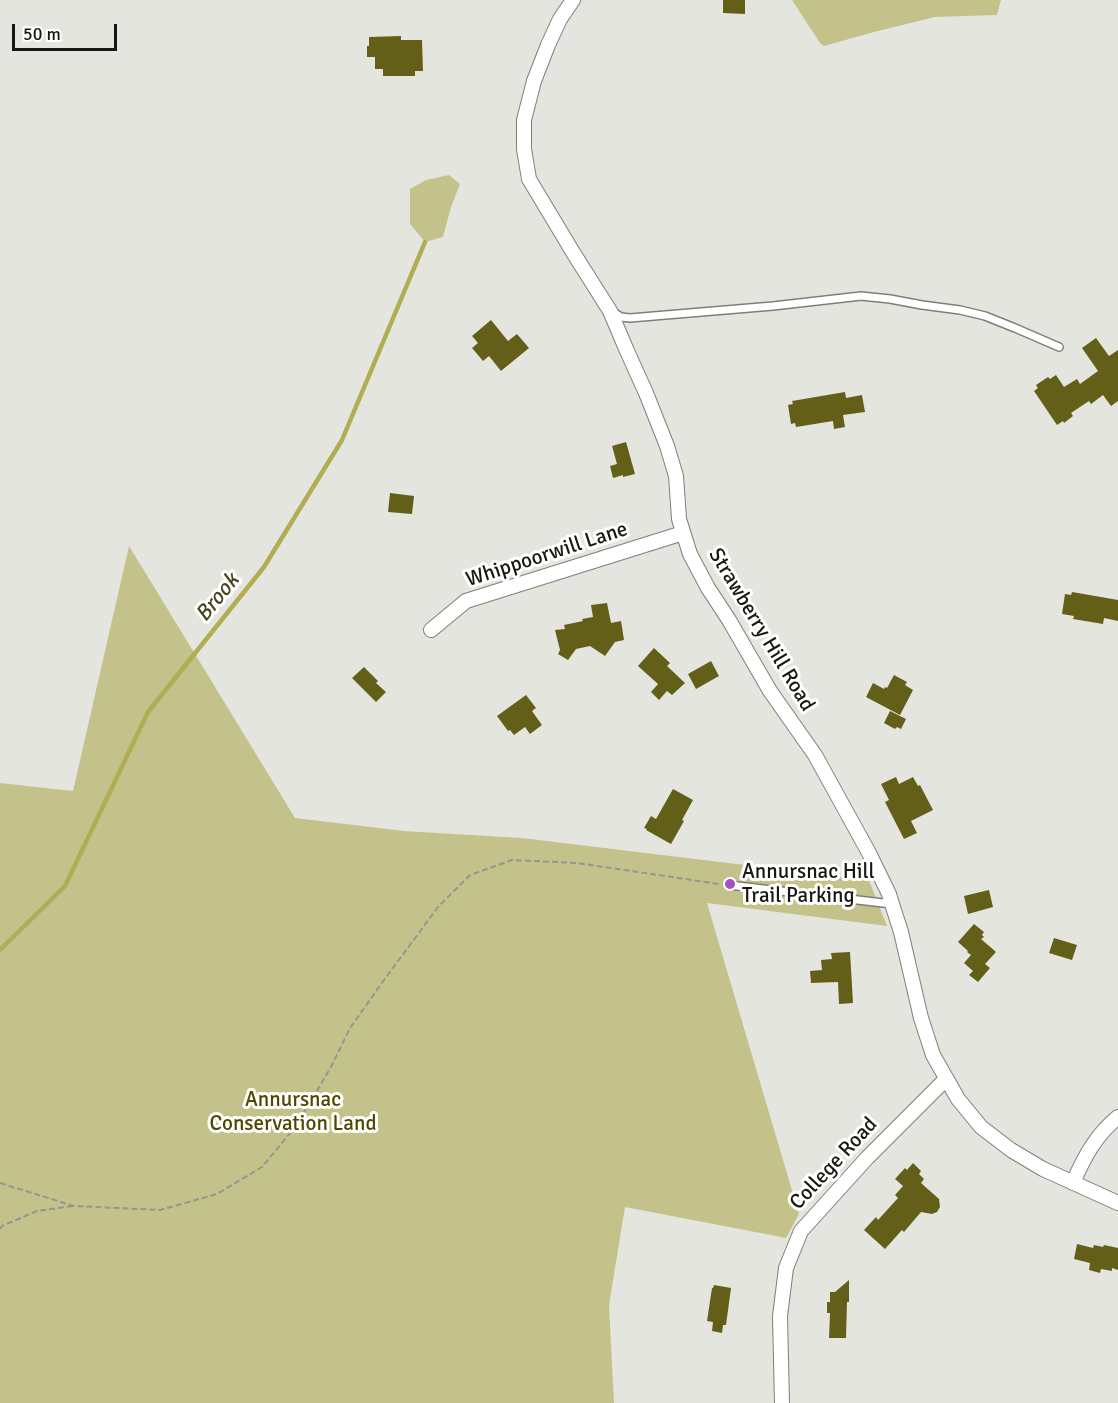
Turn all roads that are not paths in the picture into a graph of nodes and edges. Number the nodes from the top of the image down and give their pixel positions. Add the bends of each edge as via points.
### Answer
1 (573, 0) edge
2 (610, 311) junction
3 (1059, 347) dead end
4 (683, 533) junction
5 (431, 630) dead end
6 (729, 885) road end
7 (892, 904) junction
8 (946, 1079) junction
9 (1118, 1117) edge
10 (1073, 1183) junction
11 (1118, 1203) edge
12 (782, 1403) edge

1 - 2 street, Strawberry Hill Road via 560,19 534,81 524,120 524,149 529,179
2 - 3 lane via 630,318 861,296 890,298 985,316
2 - 4 street, Strawberry Hill Road via 667,446
4 - 5 street, Whippoorwill Lane via 466,601
4 - 7 street, Strawberry Hill Road via 708,588 770,691 815,755
6 - 7 lane
7 - 8 street, Strawberry Hill Road via 921,1018
8 - 10 street, Strawberry Hill Road via 981,1127 1011,1150
8 - 12 street, College Road via 801,1231 786,1268 780,1316
9 - 10 street via 1096,1139
10 - 11 street, Strawberry Hill Road

